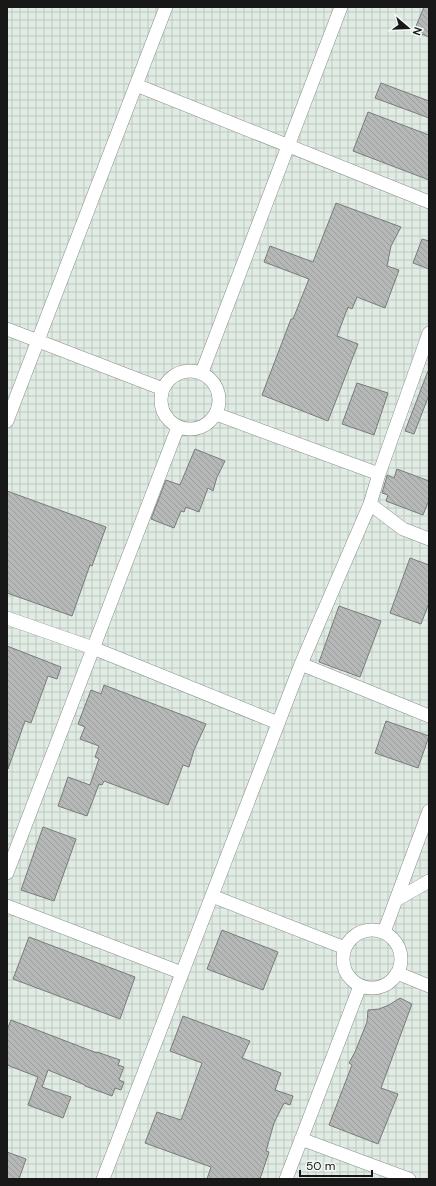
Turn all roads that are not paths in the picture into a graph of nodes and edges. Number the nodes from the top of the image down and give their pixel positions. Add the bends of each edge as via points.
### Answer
1 (166, 7) edge
2 (341, 7) edge
3 (136, 86) junction
4 (288, 146) junction
5 (429, 202) edge
6 (7, 329) edge
7 (429, 333) edge
8 (38, 341) junction
9 (202, 372) junction
10 (163, 389) junction
11 (216, 414) junction
12 (7, 420) edge
13 (178, 427) junction
14 (379, 474) junction
15 (370, 504) junction
16 (429, 539) edge
17 (7, 618) edge
18 (93, 648) junction
19 (301, 664) junction
20 (429, 716) edge
21 (278, 723) junction
22 (429, 811) edge
23 (424, 841) edge
24 (7, 873) edge
25 (429, 881) edge
26 (212, 896) junction
27 (396, 900) junction
28 (7, 906) edge
29 (384, 932) junction
30 (345, 948) junction
31 (182, 973) junction
32 (397, 973) junction
33 (360, 986) junction
34 (429, 986) edge
35 (301, 1139) junction
36 (103, 1179) edge
37 (286, 1179) edge
38 (409, 1179) edge

1 - 3 street
2 - 4 street
3 - 4 street
3 - 8 street
4 - 5 street
4 - 9 street
6 - 8 street
7 - 14 street
8 - 10 street
8 - 12 street
9 - 10 street via 181,371 170,377
9 - 11 street via 212,380 218,390
10 - 13 street via 160,398 162,409 168,419
11 - 13 street via 210,422 200,427
11 - 14 street
13 - 18 street
14 - 15 street
15 - 16 street via 403,529
15 - 19 street
17 - 18 street
18 - 21 street
18 - 24 street
19 - 20 street
19 - 21 street
21 - 26 street
22 - 23 street
23 - 27 street
25 - 27 street
26 - 30 street
26 - 31 street
27 - 29 street
28 - 31 street
29 - 30 street via 374,929 363,931 352,937
29 - 32 street via 394,939 400,950 401,961
30 - 33 street via 342,957 344,968 350,979
31 - 36 street
32 - 33 street via 391,981 382,986 370,989
32 - 34 street
33 - 35 street
35 - 37 street
35 - 38 street

